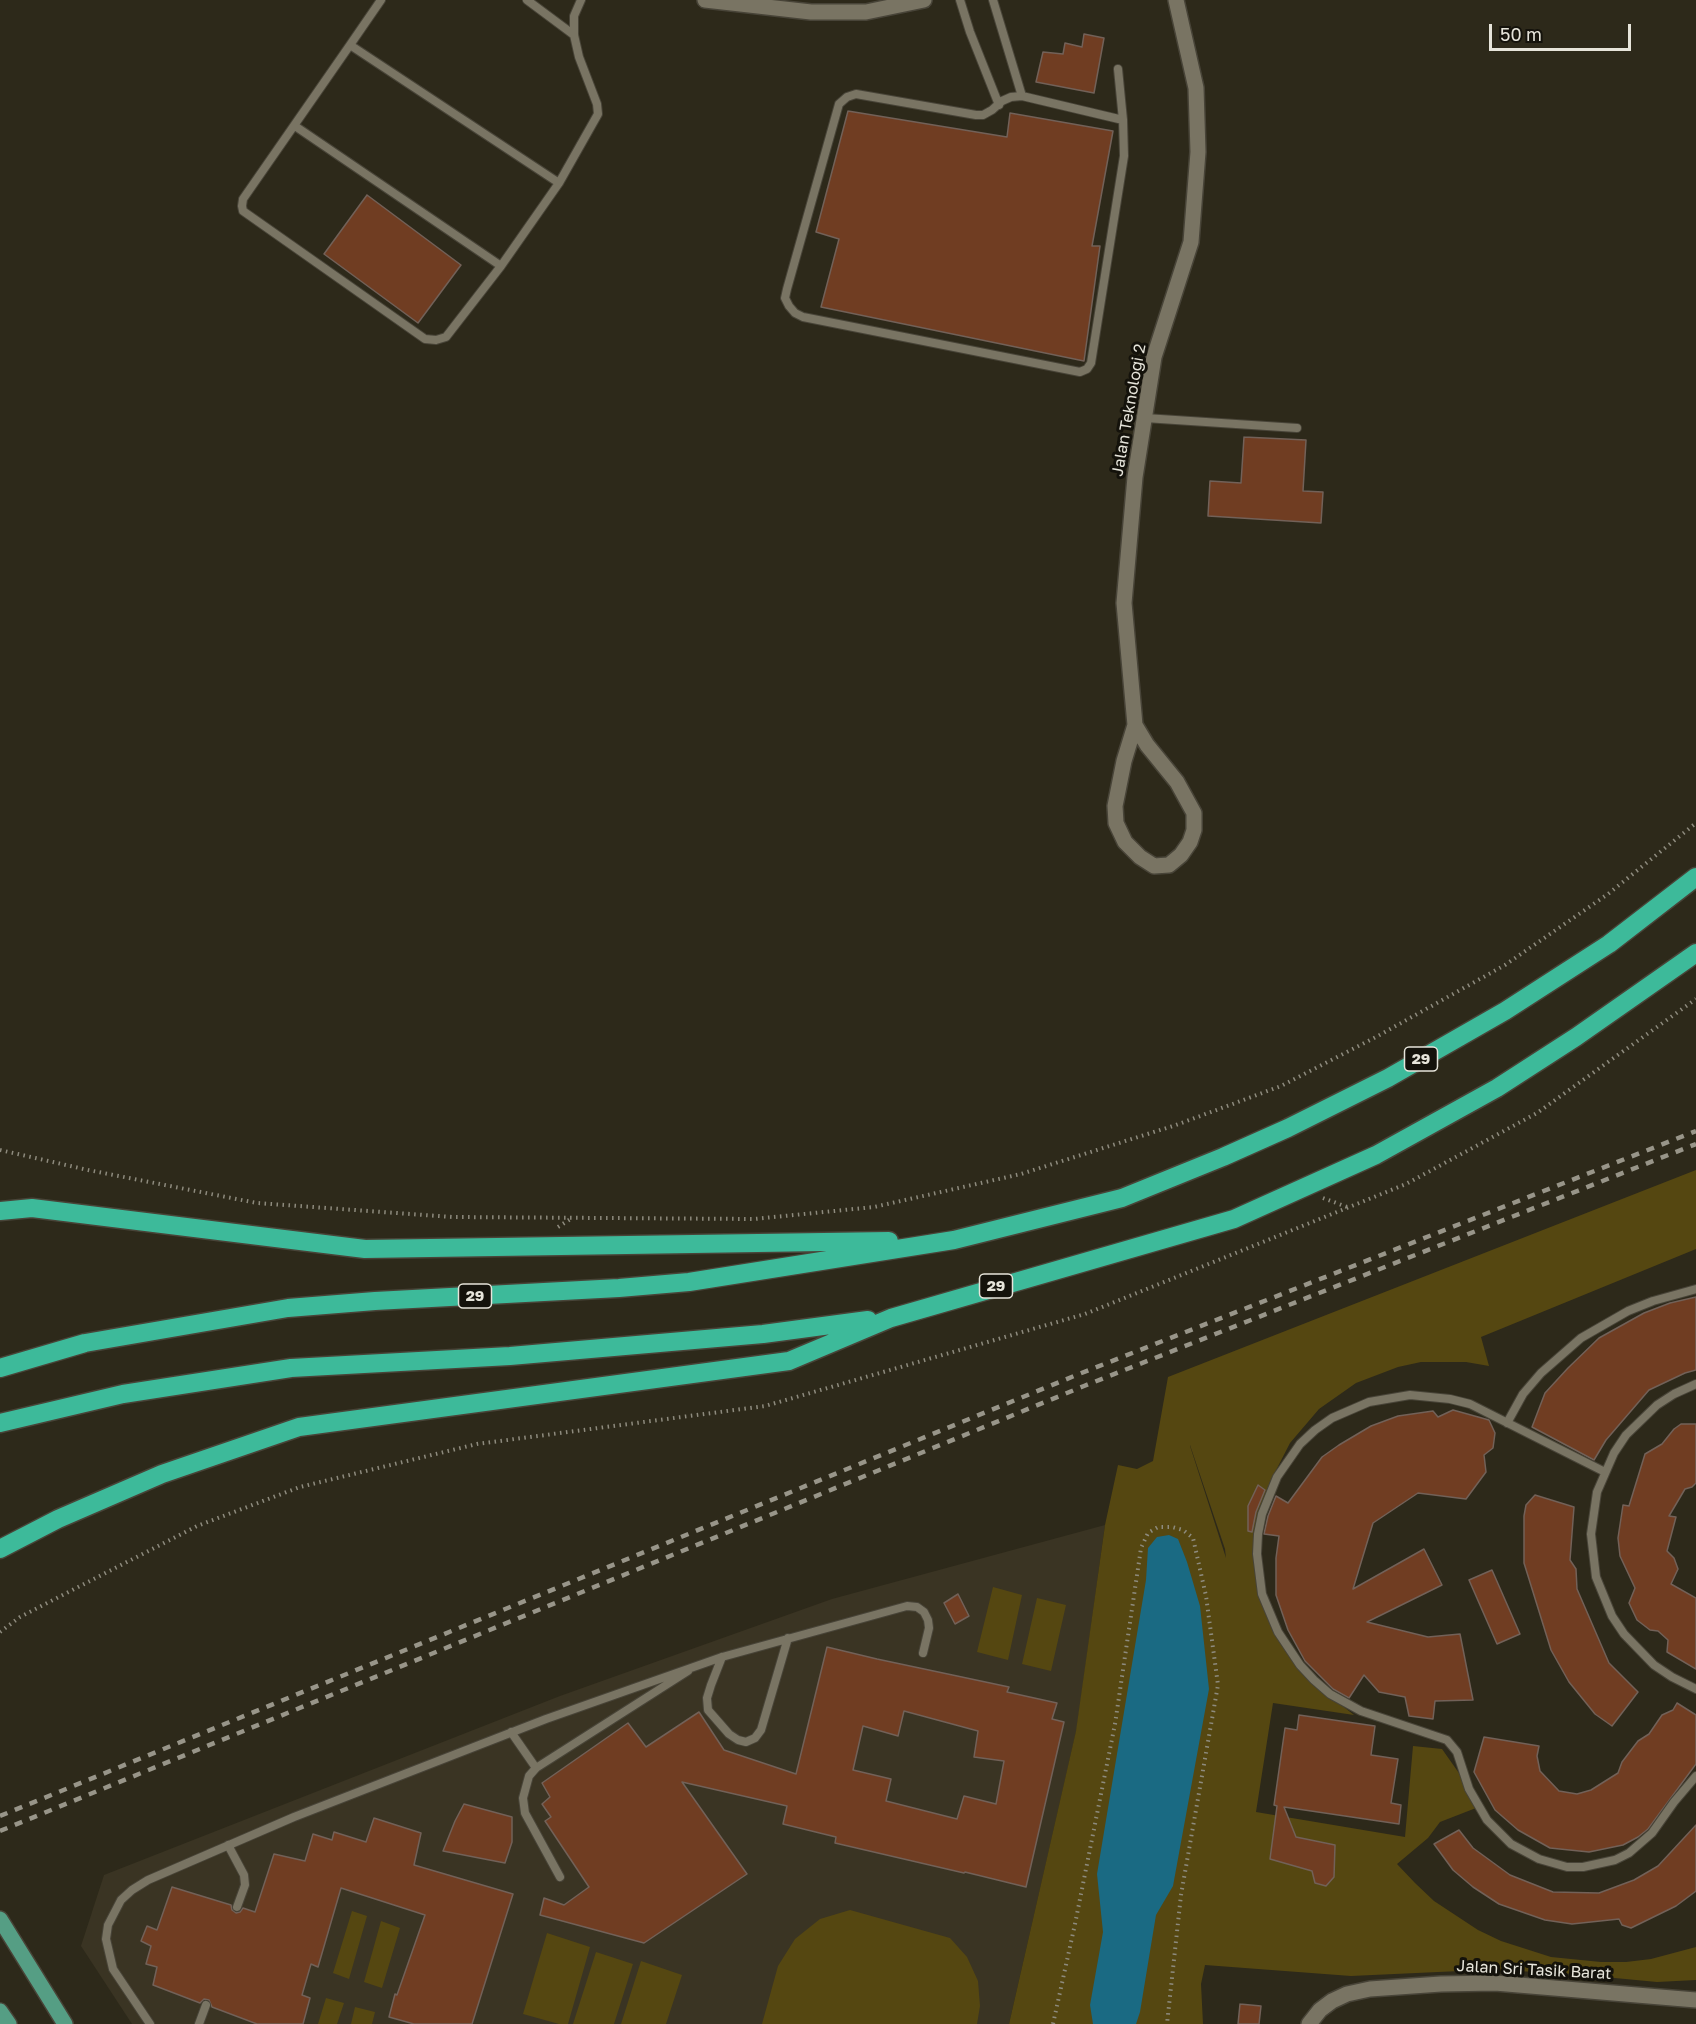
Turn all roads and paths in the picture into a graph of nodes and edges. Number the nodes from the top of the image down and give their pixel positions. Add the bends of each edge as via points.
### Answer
1 (381, 0) edge
2 (527, 0) edge
3 (581, 0) edge
4 (705, 0) edge
5 (924, 0) edge
6 (960, 0) edge
7 (993, 0) edge
8 (1176, 0) edge
9 (574, 35) junction
10 (350, 45) junction
11 (1118, 69) dead end
12 (1022, 96) junction
13 (999, 105) junction
14 (1123, 120) junction
15 (295, 126) junction
16 (559, 183) junction
17 (501, 266) junction
18 (1145, 418) junction
19 (1297, 428) dead end
20 (1135, 725) junction
21 (1696, 823) edge
22 (1696, 877) edge
23 (1696, 953) edge
24 (0, 1149) edge
25 (0, 1211) edge
26 (954, 1240) junction
27 (1696, 1289) edge
28 (891, 1318) junction
29 (0, 1368) edge
30 (1696, 1384) edge
31 (0, 1423) edge
32 (1507, 1423) junction
33 (1605, 1472) junction
34 (0, 1549) edge
35 (788, 1638) junction
36 (923, 1653) dead end
37 (722, 1657) junction
38 (699, 1664) junction
39 (1696, 1689) edge
40 (511, 1732) junction
41 (536, 1768) junction
42 (1696, 1776) edge
43 (228, 1845) junction
44 (561, 1877) dead end
45 (237, 1907) dead end
46 (0, 1919) edge
47 (1696, 2000) edge
48 (206, 2005) dead end
49 (0, 2011) edge
50 (9, 2024) edge
51 (65, 2024) edge
52 (150, 2024) edge
53 (199, 2024) edge
54 (1053, 2024) edge
55 (1167, 2024) edge
56 (1309, 2024) edge

1 - 10 lane
2 - 9 lane
3 - 9 lane via 574,16
4 - 5 street via 811,12 866,12
6 - 13 lane
7 - 12 lane
8 - 18 street, Jalan Teknologi 2 via 1196,88 1198,152 1191,242 1154,357
9 - 16 lane via 598,114
10 - 15 lane
10 - 16 lane
11 - 14 lane
12 - 13 lane via 1011,97
12 - 14 lane
13 - 14 lane via 976,115 856,94 839,105 785,298 795,313 1080,372 1087,369 1122,172
15 - 17 lane
15 - 17 lane via 243,199 243,211 425,339 446,337
16 - 17 lane
18 - 19 lane
18 - 20 street, Jalan Teknologi 2 via 1135,477 1124,603
20 - 20 street, Jalan Teknologi 2 via 1146,745 1178,782 1194,813 1190,842 1169,865 1154,866 1140,857 1125,842 1116,823 1118,788
21 - 24 path via 1608,894 1505,965 1281,1086 1176,1125 1021,1174 874,1207 754,1218 429,1215 257,1203
22 - 26 highway, 29 via 1609,944 1504,1011 1388,1078 1288,1128 1122,1198
23 - 28 highway, 29 via 1497,1088 1376,1155 1302,1190 1234,1219
25 - 26 highway via 32,1208 365,1250
26 - 29 highway, 29 via 689,1282 288,1308 84,1343
27 - 32 lane via 1628,1311 1581,1338 1541,1373 1523,1394
28 - 31 highway, 29 via 763,1334 522,1355 291,1368 123,1394
28 - 34 highway via 789,1361 299,1427 162,1474
30 - 33 lane via 1674,1394 1640,1419
32 - 33 lane
32 - 42 lane via 1470,1404 1410,1395 1350,1409 1315,1430 1276,1476 1262,1514 1259,1574 1262,1594 1278,1632 1300,1665 1330,1694 1361,1711 1439,1736 1453,1745 1469,1789 1487,1820 1511,1844 1539,1859 1583,1867 1607,1863 1629,1853 1652,1833
33 - 39 lane via 1597,1492 1591,1534 1596,1577 1603,1597 1638,1651 1672,1677
35 - 36 lane via 907,1606 917,1607 928,1620
35 - 37 lane
35 - 37 lane via 761,1730 746,1742 729,1734 708,1710 709,1692
37 - 38 lane
38 - 40 lane
38 - 41 lane
40 - 41 lane
40 - 43 lane
41 - 44 lane via 523,1797 525,1813
43 - 45 lane via 244,1875
43 - 52 lane via 148,1880 121,1900 113,1912 106,1939 113,1969
46 - 51 main road
47 - 56 street, Jalan Sri Tasik Barat via 1495,1983 1441,1984 1347,1994 1320,2010
48 - 53 lane
49 - 50 main road
54 - 55 path via 1114,1724 1141,1548 1148,1533 1158,1527 1172,1527 1193,1538 1206,1596 1218,1685 1181,1895

